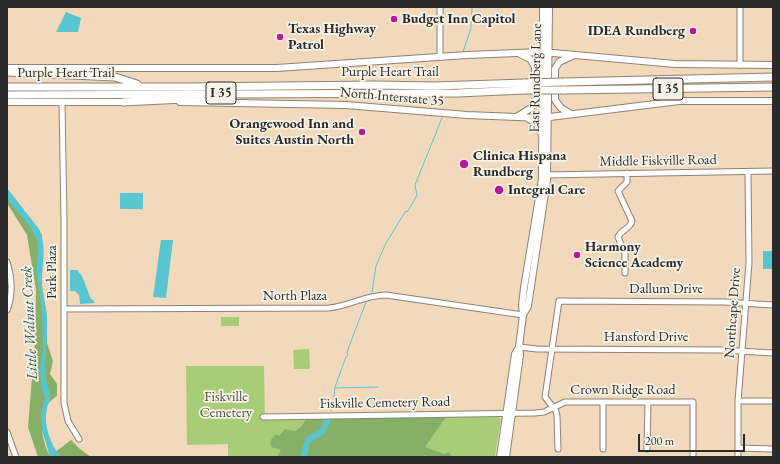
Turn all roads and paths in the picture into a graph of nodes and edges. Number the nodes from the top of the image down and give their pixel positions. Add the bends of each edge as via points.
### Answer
1 (440, 7) edge
2 (543, 7) edge
3 (549, 7) edge
4 (740, 7) edge
5 (542, 39) junction
6 (545, 52) junction
7 (516, 53) junction
8 (528, 53) junction
9 (573, 55) junction
10 (440, 57) junction
11 (740, 65) junction
12 (773, 65) edge
13 (7, 68) edge
14 (7, 72) edge
15 (773, 78) edge
16 (142, 86) junction
17 (564, 86) junction
18 (7, 87) edge
19 (525, 87) junction
20 (773, 87) edge
21 (280, 94) junction
22 (7, 95) edge
23 (773, 100) edge
24 (7, 102) edge
25 (62, 102) junction
26 (123, 102) junction
27 (571, 114) junction
28 (516, 117) junction
29 (526, 118) junction
30 (545, 118) junction
31 (542, 134) junction
32 (773, 171) edge
33 (748, 172) junction
34 (628, 173) junction
35 (545, 175) junction
36 (7, 263) edge
37 (625, 273) dead end
38 (746, 303) junction
39 (773, 305) edge
40 (64, 309) junction
41 (7, 310) edge
42 (524, 315) junction
43 (519, 347) junction
44 (551, 349) junction
45 (741, 351) junction
46 (773, 353) edge
47 (738, 401) junction
48 (773, 401) edge
49 (603, 402) junction
50 (648, 402) junction
51 (553, 407) junction
52 (509, 413) junction
53 (263, 416) dead end
54 (7, 432) edge
55 (79, 439) dead end
56 (738, 448) junction
57 (558, 449) dead end
58 (603, 449) dead end
59 (647, 449) dead end
60 (773, 449) edge
61 (16, 457) edge
62 (500, 457) edge
63 (506, 457) edge
64 (693, 457) edge
65 (738, 457) edge

1 - 10 street
2 - 5 main road, East Rundberg Lane
3 - 6 main road, East Rundberg Lane
4 - 11 street
5 - 6 main road, East Rundberg Lane
5 - 8 main road via 538,47
6 - 8 main road, North Interstate 35
6 - 9 main road, North Interstate 35
6 - 30 main road, East Rundberg Lane
7 - 8 main road, North Interstate 35
7 - 10 main road, North Interstate 35
7 - 28 main road via 526,56 535,67 536,98 528,111
9 - 11 main road, North Interstate 35 via 675,64
9 - 27 main road via 559,62 555,69 556,100 561,108
10 - 13 main road, North Interstate 35 via 278,68
11 - 12 main road, North Interstate 35
14 - 16 highway via 115,77
15 - 17 highway, Purple Heart Trail / I 35
16 - 18 highway, Purple Heart Trail / I 35
16 - 19 highway, Purple Heart Trail / I 35
17 - 19 highway, Purple Heart Trail / I 35, bridge
17 - 20 highway, Purple Heart Trail / I 35
19 - 21 highway, Purple Heart Trail / I 35 via 458,93
21 - 22 highway, Purple Heart Trail / I 35
21 - 26 highway
23 - 27 main road, North Interstate 35 via 679,101
24 - 25 main road, North Interstate 35
25 - 26 main road, North Interstate 35
25 - 40 street, Park Plaza
26 - 28 main road, North Interstate 35 via 346,105
27 - 30 main road, North Interstate 35
28 - 29 main road, North Interstate 35
29 - 30 main road, North Interstate 35
29 - 31 main road via 536,124
30 - 31 main road, East Rundberg Lane
30 - 35 main road, East Rundberg Lane
31 - 35 main road, East Rundberg Lane
32 - 33 street, Middle Fiskville Road
33 - 34 street, Middle Fiskville Road
33 - 38 street, Northcape Drive via 749,264
34 - 35 street, Middle Fiskville Road
34 - 37 street via 627,182 618,192 632,221 618,237 625,254
35 - 42 main road, East Rundberg Lane via 524,288
36 - 41 street via 11,292
38 - 39 street, Dallum Drive
38 - 44 street, Dallum Drive via 559,301
38 - 45 street, Northcape Drive
40 - 42 street, North Plaza via 329,308 379,295
40 - 55 street, Park Plaza via 64,403 68,422
42 - 43 main road, East Rundberg Lane
43 - 44 street, Hansford Drive
43 - 52 main road, East Rundberg Lane via 515,354
44 - 45 street, Hansford Drive
44 - 51 street via 545,397
45 - 46 street, Hansford Drive
45 - 47 street, Northcape Drive
47 - 48 street
47 - 56 street, Northcape Drive
49 - 50 street, Crown Ridge Road
49 - 51 street, Crown Ridge Road via 565,402
49 - 58 street
50 - 59 street
50 - 64 street, Crown Ridge Road via 693,402
51 - 52 street, Crown Ridge Road via 540,413
51 - 57 street via 557,416
52 - 53 street, Fiskville Cemetery Road
52 - 62 main road, East Rundberg Lane
52 - 63 main road, East Rundberg Lane
54 - 61 street
56 - 60 street
56 - 65 street, Northcape Drive

